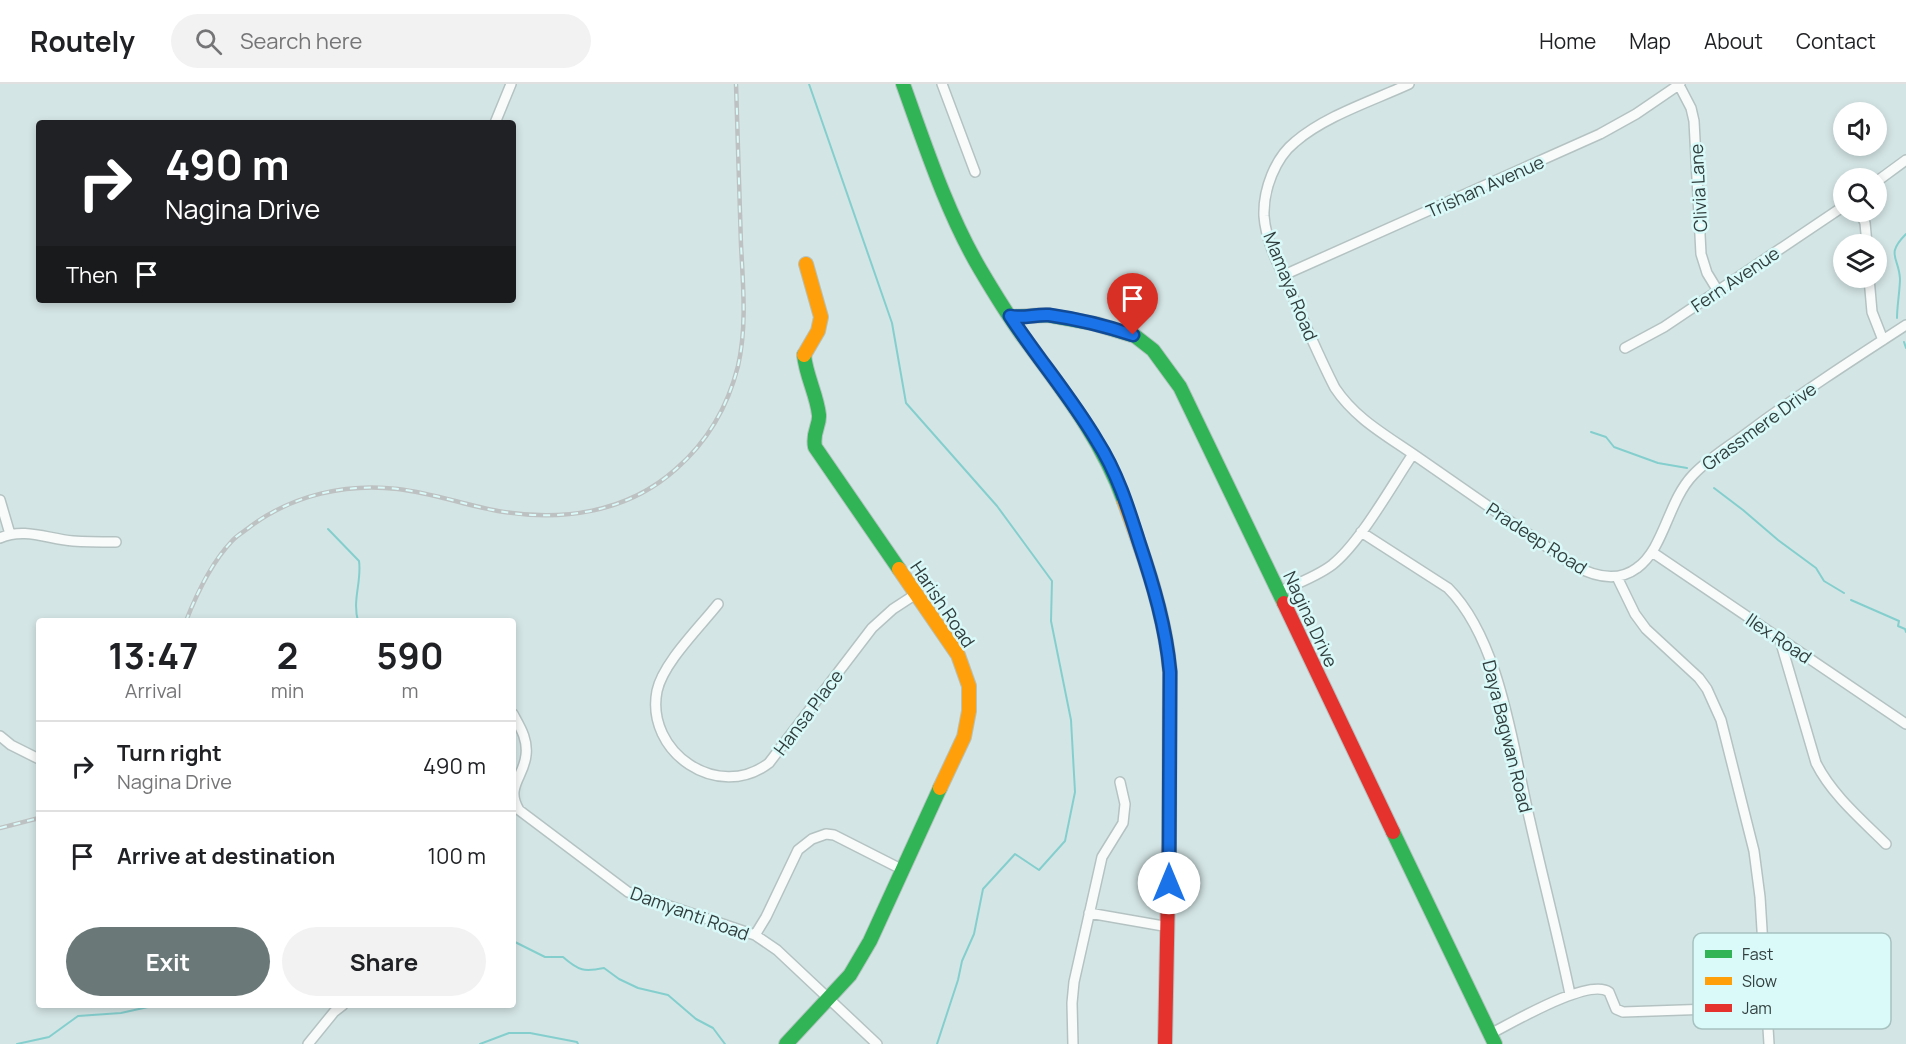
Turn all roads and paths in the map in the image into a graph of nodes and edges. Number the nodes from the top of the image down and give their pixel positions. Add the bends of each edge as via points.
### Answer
1 (511, 84) edge
2 (903, 84) edge
3 (942, 84) edge
4 (1404, 85) edge
5 (1679, 85) edge
6 (496, 120) edge
7 (1906, 160) edge
8 (975, 172) dead end
9 (1887, 174) edge
10 (1833, 213) edge
11 (806, 264) dead end
12 (1284, 275) junction
13 (1870, 288) edge
14 (1718, 291) junction
15 (1010, 316) junction
16 (1906, 325) edge
17 (1883, 340) junction
18 (1625, 348) dead end
19 (1413, 454) junction
20 (0, 500) edge
21 (1361, 532) junction
22 (10, 534) junction
23 (0, 538) edge
24 (116, 542) dead end
25 (1652, 552) junction
26 (1617, 577) junction
27 (1278, 592) junction
28 (915, 594) junction
29 (718, 604) dead end
30 (1780, 640) junction
31 (516, 720) edge
32 (1906, 723) edge
33 (0, 736) edge
34 (36, 758) edge
35 (516, 782) edge
36 (1120, 782) dead end
37 (516, 805) edge
38 (1886, 844) dead end
39 (903, 870) junction
40 (1089, 913) junction
41 (1169, 927) junction
42 (1762, 933) edge
43 (755, 935) junction
44 (1570, 994) junction
45 (829, 999) junction
46 (340, 1008) edge
47 (1693, 1010) edge
48 (1768, 1029) edge
49 (1492, 1039) edge
50 (309, 1044) edge
51 (786, 1044) edge
52 (877, 1044) edge
53 (1073, 1044) edge
54 (1165, 1044) edge
55 (1769, 1044) edge

1 - 6 street
2 - 15 street via 957,223
3 - 8 street
4 - 12 street, Mamaya Road via 1326,122 1287,148 1269,184 1264,215 1271,246
5 - 12 street, Trishan Avenue via 1600,134
5 - 14 street, Clivia Lane via 1694,121 1701,254
7 - 9 street
10 - 14 street, Fern Avenue
11 - 28 street, Harish Road via 821,317 804,355 819,416 813,441
12 - 19 street, Mamaya Road via 1326,371 1346,404
13 - 17 street via 1872,312
14 - 18 street, Fern Avenue
15 - 27 street, Nagina Drive via 1046,315 1117,329 1142,340 1180,387
15 - 41 street via 1075,406 1114,472 1161,616 1170,672
16 - 17 street, Grassmere Drive
17 - 25 street, Grassmere Drive via 1702,466 1676,498
19 - 21 street
19 - 26 street, Pradeep Road via 1573,565 1588,573
20 - 22 street
21 - 27 street via 1333,564
21 - 44 street, Daya Bagwan Road via 1448,588 1466,611 1488,653 1501,694
22 - 23 street
22 - 24 street
25 - 26 street, Grassmere Drive via 1638,568
25 - 30 street, Ilex Road
26 - 42 street via 1635,614 1699,678 1721,720 1754,851
27 - 49 street, Nagina Drive
28 - 29 street, Hansa Place via 872,628 769,763 755,772 734,777 711,775 680,759 665,740 657,716 657,690 666,669
28 - 39 street, Harish Road via 958,655 966,673 969,698 964,737
30 - 32 street, Ilex Road
30 - 38 street via 1816,764 1857,816
31 - 35 street, Damyanti Road via 525,737 526,754
33 - 34 street
36 - 40 street via 1125,804 1123,824 1102,856
37 - 43 street, Damyanti Road via 628,892
39 - 43 street via 834,835 812,839 794,856
39 - 45 street, Harish Road via 870,941 850,975
40 - 41 street
40 - 53 street via 1071,1003
41 - 54 street
43 - 45 street, Damyanti Road via 777,950
44 - 47 street via 1606,989 1616,1009 1623,1012
44 - 49 street
45 - 51 street, Harish Road
45 - 52 street, Damyanti Road
46 - 50 street
48 - 55 street

